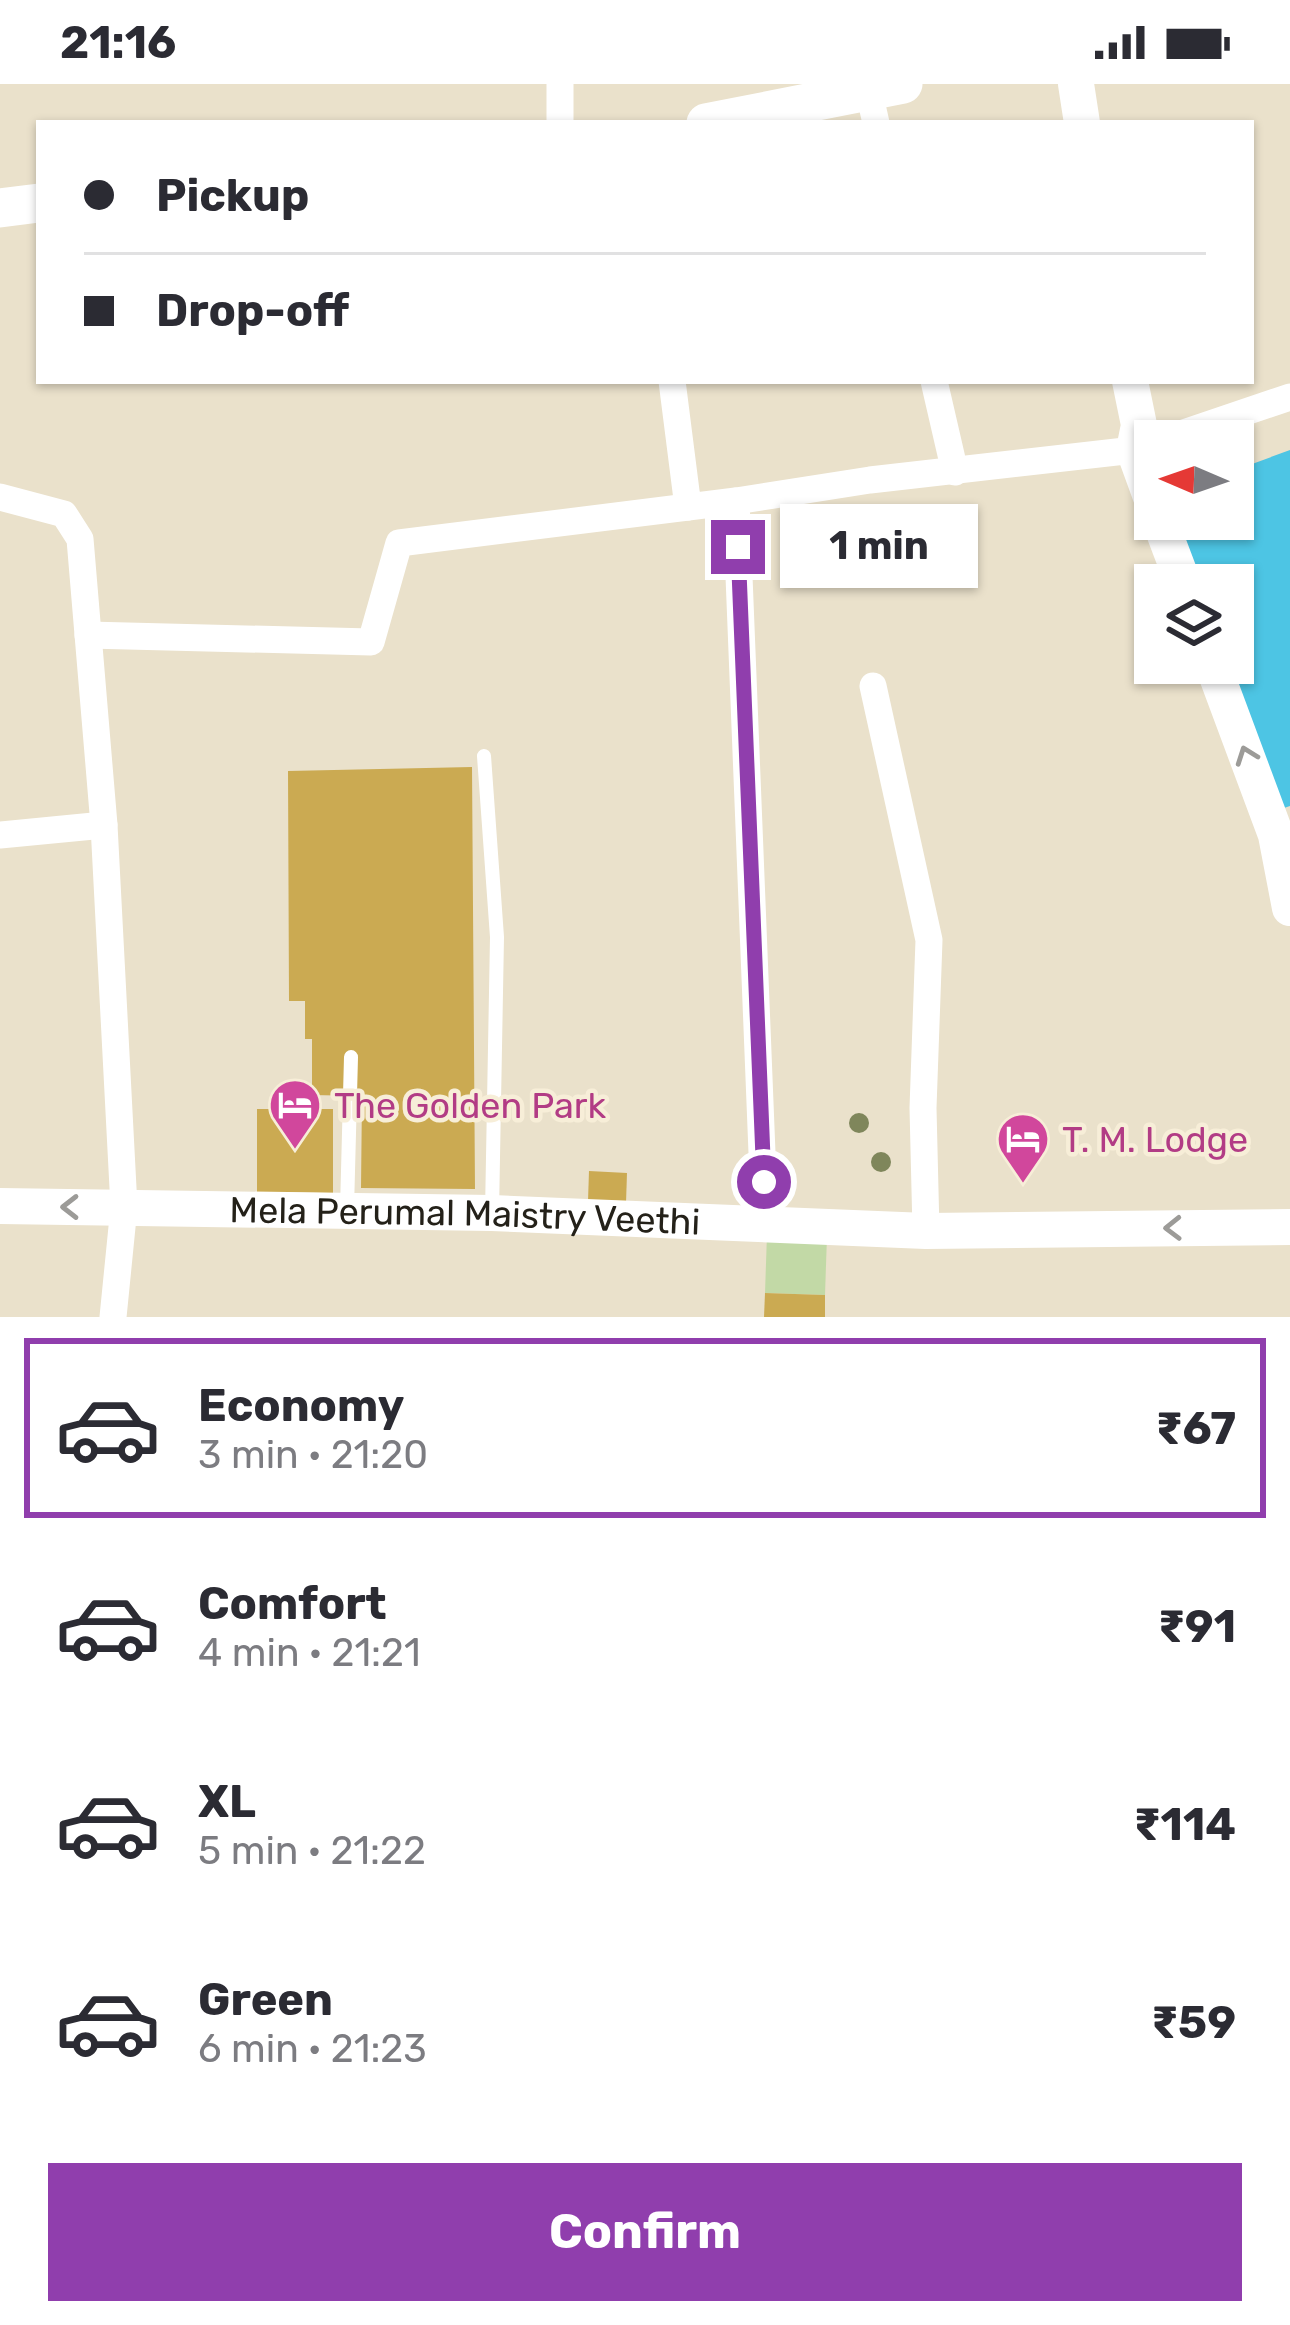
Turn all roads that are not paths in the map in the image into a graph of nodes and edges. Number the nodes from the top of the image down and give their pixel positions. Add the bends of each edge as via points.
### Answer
1 (560, 84) edge
2 (1076, 84) edge
3 (882, 100) edge
4 (560, 120) edge
5 (729, 120) edge
6 (1082, 120) edge
7 (36, 203) edge
8 (0, 208) edge
9 (671, 384) edge
10 (935, 384) edge
11 (1131, 384) edge
12 (1290, 397) edge
13 (1138, 420) edge
14 (1223, 420) edge
15 (1134, 447) edge
16 (955, 472) junction
17 (0, 497) edge
18 (736, 502) junction
19 (688, 507) junction
20 (88, 635) junction
21 (1221, 684) edge
22 (873, 686) dead end
23 (484, 756) dead end
24 (104, 825) junction
25 (1283, 832) edge
26 (0, 835) edge
27 (1290, 908) edge
28 (350, 1057) dead end
29 (0, 1206) edge
30 (124, 1207) junction
31 (346, 1209) junction
32 (492, 1213) junction
33 (1290, 1227) edge
34 (765, 1228) junction
35 (926, 1231) junction
36 (113, 1317) edge

1 - 4 street
2 - 6 street
3 - 5 main road
7 - 8 main road
9 - 19 street
10 - 16 street
11 - 13 street
12 - 14 street
15 - 16 street
16 - 18 street
17 - 20 street via 74,524
18 - 19 street
18 - 34 street
19 - 20 street via 399,543 371,642
20 - 24 street
25 -> 21 street
22 - 35 street via 928,940
23 - 32 lane via 496,938
24 - 26 street
24 - 30 street
25 - 27 street
28 - 31 lane
30 -> 29 street, Mela Perumal Maistry Veethi
30 - 31 street, Mela Perumal Maistry Veethi
30 - 36 street
31 - 32 street, Mela Perumal Maistry Veethi
32 - 34 street, Mela Perumal Maistry Veethi
33 -> 35 street, Mela Perumal Maistry Veethi
34 - 35 street, Mela Perumal Maistry Veethi

